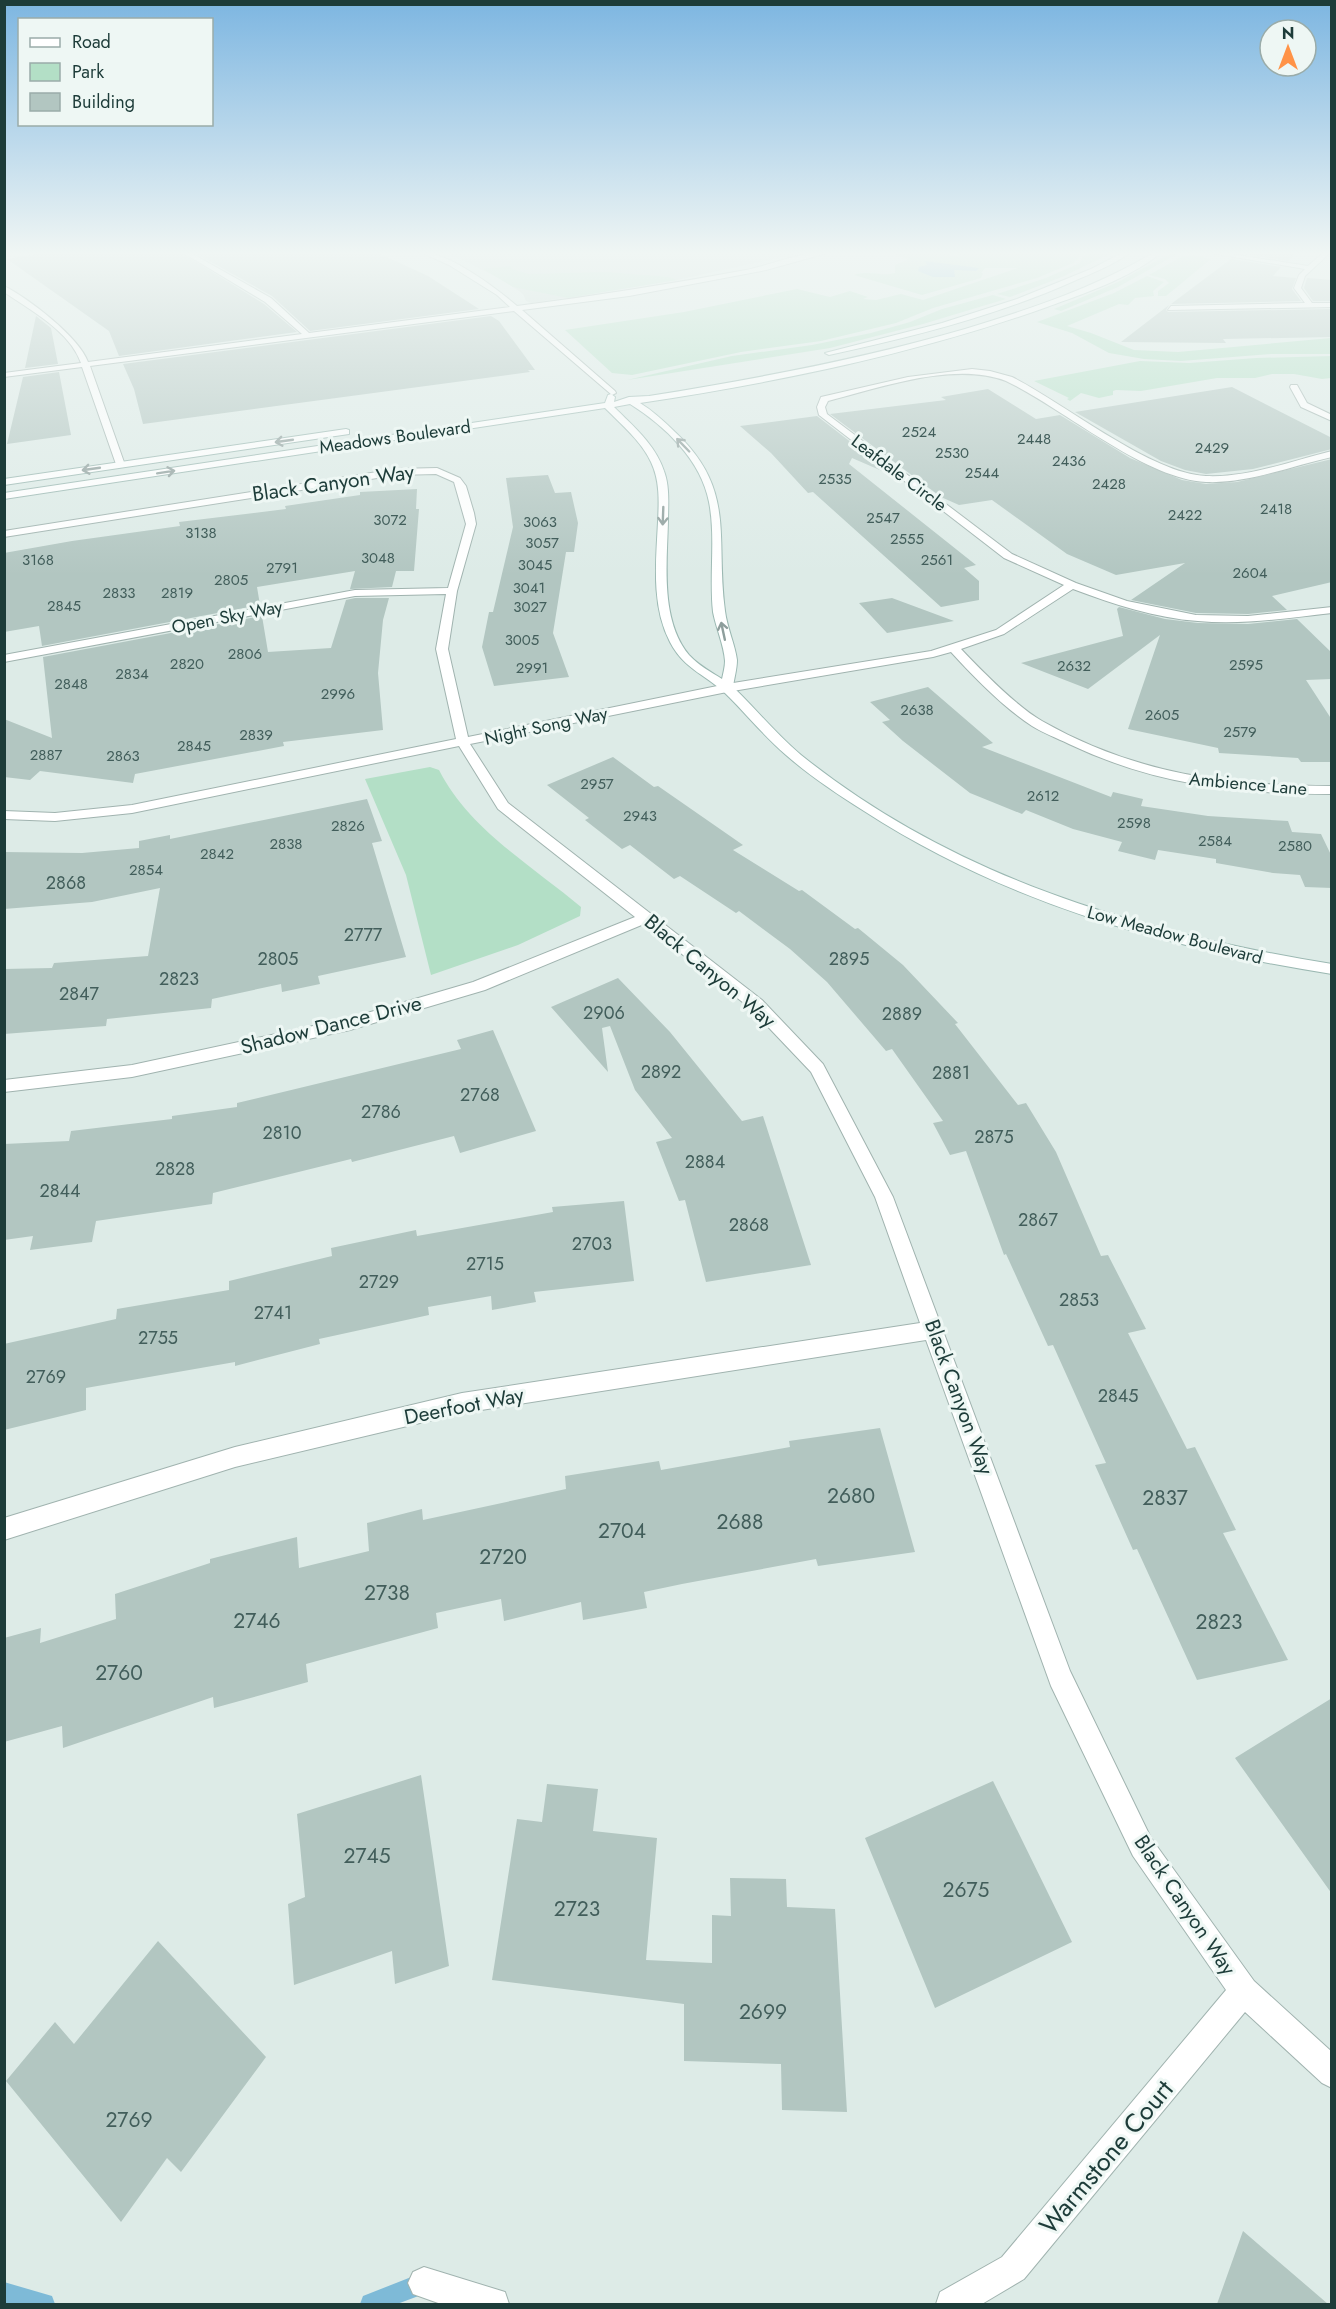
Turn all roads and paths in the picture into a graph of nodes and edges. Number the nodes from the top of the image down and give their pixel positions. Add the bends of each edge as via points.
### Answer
1 (85, 360) edge
2 (121, 360) edge
3 (577, 360) edge
4 (850, 360) edge
5 (87, 364) junction
6 (4, 375) edge
7 (1294, 387) dead end
8 (616, 392) junction
9 (600, 394) dead end
10 (634, 402) junction
11 (608, 406) junction
12 (1332, 419) edge
13 (357, 430) dead end
14 (1332, 454) edge
15 (120, 465) junction
16 (4, 482) edge
17 (4, 496) edge
18 (4, 534) edge
19 (1072, 585) junction
20 (452, 591) junction
21 (1332, 610) edge
22 (953, 647) junction
23 (4, 659) edge
24 (727, 688) junction
25 (463, 743) junction
26 (1332, 790) edge
27 (4, 815) edge
28 (646, 918) junction
29 (1332, 969) edge
30 (4, 1086) edge
31 (934, 1329) junction
32 (4, 1529) edge
33 (1244, 1991) junction
34 (1332, 2073) edge
35 (424, 2283) dead end
36 (493, 2304) edge
37 (952, 2304) edge

1 - 5 street
2 - 5 street
3 - 8 street
4 - 10 street, Meadows Boulevard
5 - 6 street
5 - 15 street
7 - 12 street via 1304,405
8 - 9 street
8 - 10 street
8 - 11 street
10 - 11 street, Meadows Boulevard
24 -> 10 street via 731,661 719,612 714,503 709,485 685,446
17 -> 11 street, Meadows Boulevard
11 -> 24 street, Low Meadow Boulevard via 657,462 662,480 662,588 671,631 682,654 700,672
13 -> 15 street, Meadows Boulevard
14 - 19 street, Leafdale Circle via 1223,478 1182,476 1005,377 975,371 952,372 824,399 823,415 1008,556
15 -> 16 street, Meadows Boulevard
18 - 20 street, Black Canyon Way via 396,472 437,471 461,486 471,524
19 - 21 street, Leafdale Circle via 1124,604 1196,618 1248,620
19 - 22 street, Night Song Way via 1000,632
20 - 23 street, Open Sky Way via 355,593
20 - 25 street, Black Canyon Way via 442,649
22 - 24 street, Night Song Way via 933,654
22 - 26 street, Ambience Lane via 979,675 1036,723 1111,759 1192,781 1275,790
24 - 25 street, Night Song Way
24 - 29 street, Low Meadow Boulevard via 782,745 827,780 889,824 990,876 1125,926 1204,947
25 - 27 street, Night Song Way via 132,809 55,817
25 - 28 street, Black Canyon Way via 503,806
28 - 30 street, Shadow Dance Drive via 479,986 350,1024 132,1071
28 - 31 street, Black Canyon Way via 756,1005 817,1068 884,1197
31 - 32 street, Deerfoot Way via 462,1403 235,1457
31 - 33 street, Black Canyon Way via 1060,1677 1142,1847
33 - 34 street, Black Canyon Way
33 - 37 street, Warmstone Court via 1013,2268
35 - 36 street

